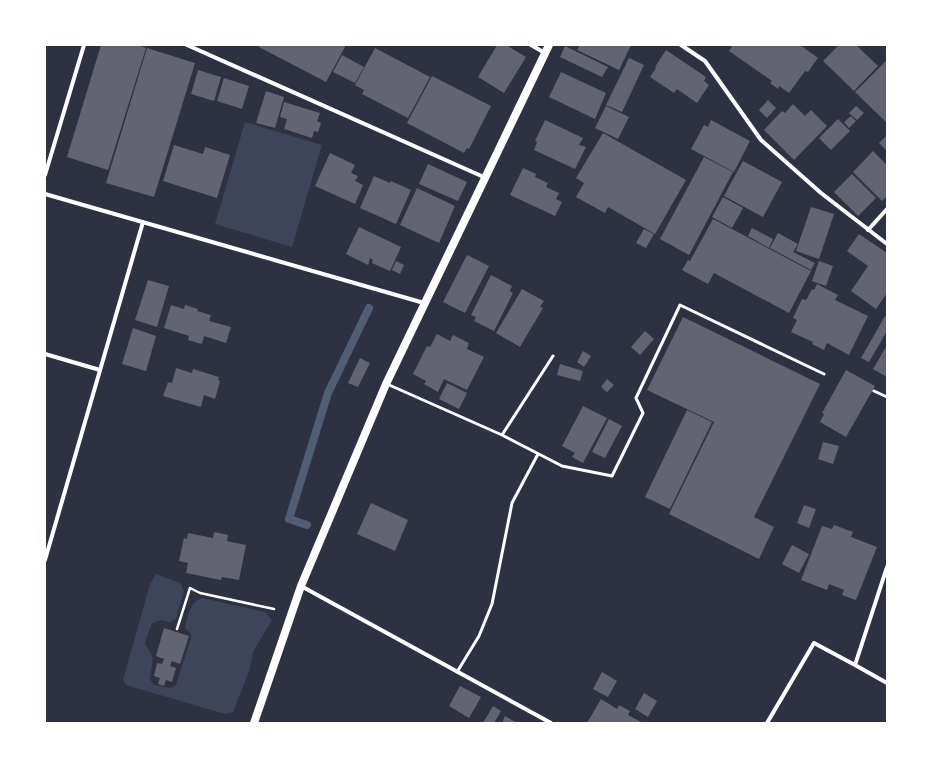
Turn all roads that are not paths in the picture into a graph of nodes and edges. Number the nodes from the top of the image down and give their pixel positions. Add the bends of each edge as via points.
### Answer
1 (84, 45) edge
2 (187, 45) edge
3 (531, 45) edge
4 (549, 45) edge
5 (681, 45) edge
6 (545, 54) junction
7 (45, 175) edge
8 (486, 178) junction
9 (45, 194) edge
10 (887, 209) edge
11 (143, 222) junction
12 (868, 230) junction
13 (887, 244) edge
14 (424, 304) junction
15 (45, 354) edge
16 (552, 356) dead end
17 (100, 370) junction
18 (824, 374) dead end
19 (386, 384) junction
20 (874, 391) dead end
21 (887, 397) edge
22 (502, 435) junction
23 (538, 454) junction
24 (45, 560) edge
25 (887, 567) edge
26 (301, 586) junction
27 (855, 665) junction
28 (457, 672) junction
29 (887, 683) edge
30 (254, 723) edge
31 (551, 723) edge
32 (767, 723) edge

1 - 7 street
2 - 8 street
3 - 6 street
4 - 6 main road
5 - 12 street via 705,61 761,140
6 - 8 main road
8 - 14 main road
9 - 11 street
10 - 12 street
11 - 14 street
11 - 17 street
12 - 13 street
14 - 19 main road
15 - 17 street
16 - 22 lane
17 - 24 street
18 - 23 lane via 680,305 636,398 643,413 612,476 562,466
19 - 22 lane
19 - 26 main road
20 - 21 lane
22 - 23 lane
23 - 28 lane via 512,503 492,604 479,636
25 - 27 street
26 - 28 street
26 - 30 main road
27 - 29 street
27 - 32 street via 814,643
28 - 31 street

